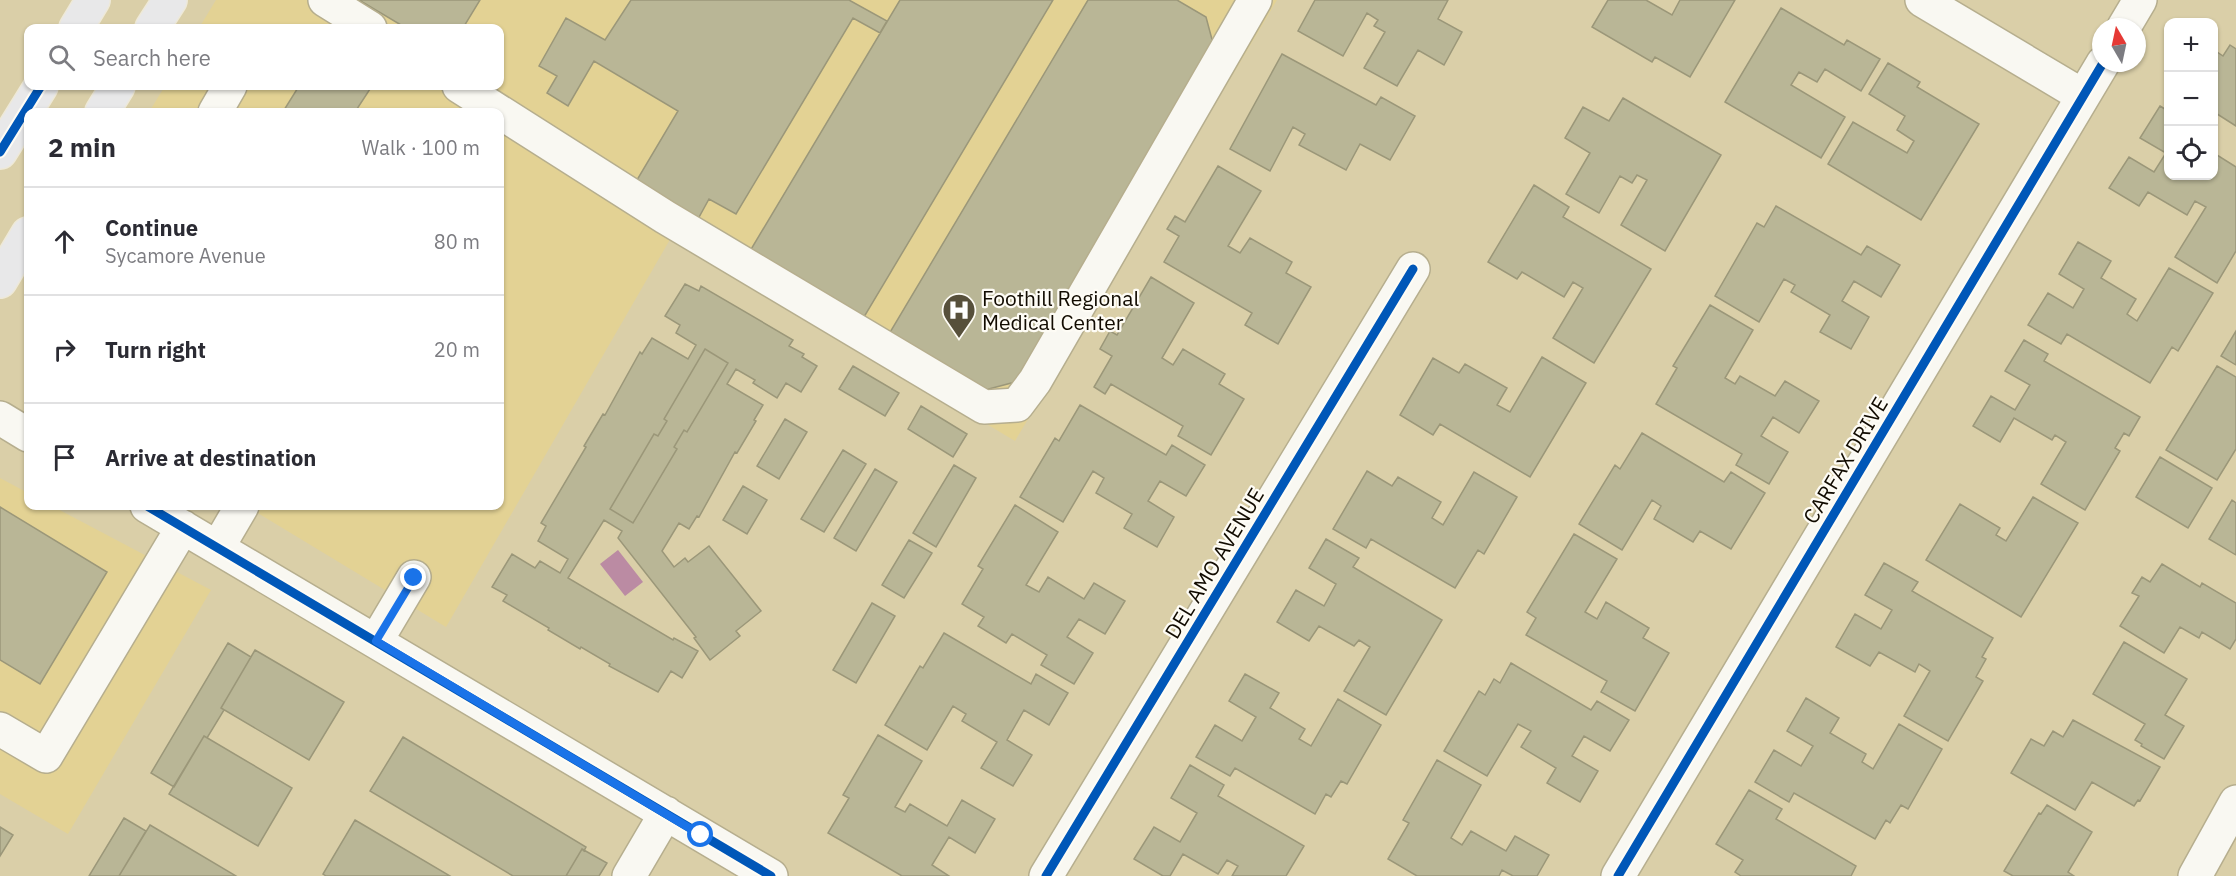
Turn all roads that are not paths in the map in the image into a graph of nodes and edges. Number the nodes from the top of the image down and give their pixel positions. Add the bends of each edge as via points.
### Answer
1 (93, 0) edge
2 (325, 0) edge
3 (1256, 0) edge
4 (1922, 0) edge
5 (2140, 0) edge
6 (2129, 18) edge
7 (78, 24) edge
8 (363, 24) edge
9 (2098, 72) edge
10 (39, 90) edge
11 (228, 90) edge
12 (465, 90) edge
13 (2083, 96) junction
14 (27, 108) edge
15 (217, 108) edge
16 (493, 108) edge
17 (24, 113) edge
18 (504, 115) edge
19 (0, 152) edge
20 (24, 241) edge
21 (1413, 270) dead end
22 (0, 282) edge
23 (154, 510) edge
24 (240, 510) edge
25 (183, 527) junction
26 (218, 548) junction
27 (414, 578) dead end
28 (376, 641) junction
29 (0, 729) edge
30 (2236, 802) edge
31 (666, 813) junction
32 (629, 876) edge
33 (771, 876) edge
34 (1046, 876) edge
35 (1618, 876) edge
36 (2195, 876) edge

1 - 7 main road
2 - 8 street
3 - 18 street via 1035,381 1017,405 984,407 665,218
4 - 13 street
5 - 6 street
9 - 13 street, CARFAX DRIVE
10 - 14 main road
11 - 15 street
12 - 16 street
13 - 35 street, CARFAX DRIVE
17 - 19 main road
20 - 22 main road
21 - 34 street, DEL AMO AVENUE
23 - 25 street
24 - 26 street
25 - 26 street
25 - 29 street via 46,756
26 - 28 street
27 - 28 street
28 - 31 street
30 - 36 street
31 - 32 street
31 - 33 street

